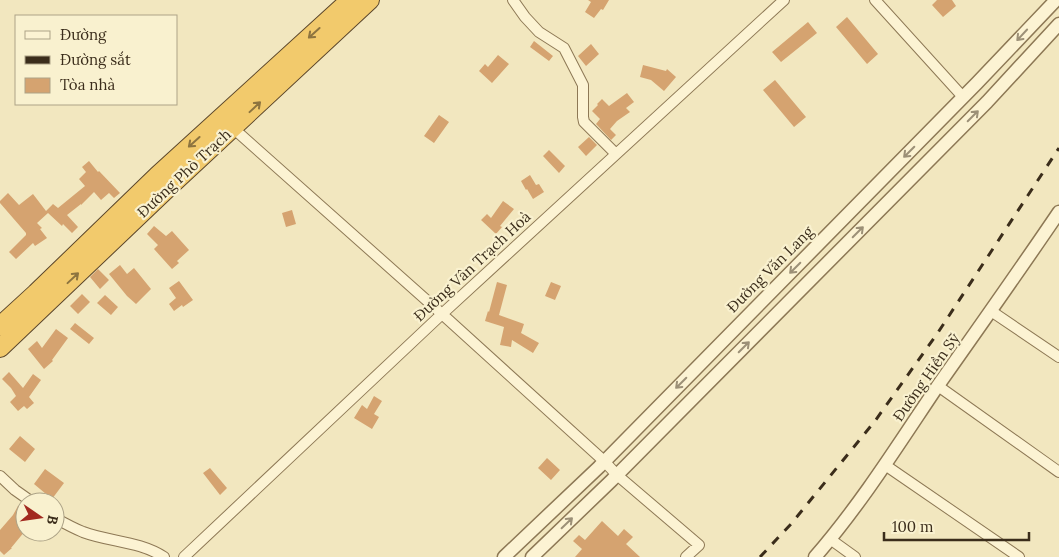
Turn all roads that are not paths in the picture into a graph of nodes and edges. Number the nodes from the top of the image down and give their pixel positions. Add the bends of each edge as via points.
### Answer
1 (350, 0) edge
2 (370, 0) edge
3 (513, 0) edge
4 (784, 0) edge
5 (875, 0) edge
6 (1056, 0) edge
7 (1059, 24) edge
8 (963, 97) junction
9 (232, 128) junction
10 (616, 154) junction
11 (162, 182) junction
12 (1059, 212) edge
13 (41, 298) junction
14 (991, 311) junction
15 (442, 314) junction
16 (0, 326) edge
17 (0, 348) edge
18 (1059, 357) edge
19 (938, 386) junction
20 (604, 461) junction
21 (885, 465) junction
22 (1059, 472) edge
23 (617, 475) junction
24 (0, 476) edge
25 (18, 492) edge
26 (65, 523) edge
27 (830, 539) junction
28 (164, 557) edge
29 (184, 557) edge
30 (504, 557) edge
31 (532, 557) edge
32 (686, 557) edge
33 (815, 557) edge
34 (855, 557) edge
35 (1019, 557) edge

1 -> 11 highway, Đường Phò Trạch
9 -> 2 highway, Đường Phò Trạch
3 - 10 street via 539,32 564,48 583,85 584,122
4 - 10 street, Đường Vân Trạch Hoà
5 - 8 street
6 -> 8 street, Đường Văn Lang
23 -> 7 street via 987,102
8 -> 20 street, Đường Văn Lang
9 - 11 highway, Đường Phò Trạch
9 - 15 street
10 - 15 street, Đường Vân Trạch Hoà
11 - 13 highway, Đường Phò Trạch
12 - 14 street, Đường Hiền Sỹ
13 - 16 highway, Đường Phò Trạch
13 - 17 highway, Đường Phò Trạch
14 - 18 street
14 - 19 street, Đường Hiền Sỹ
15 - 20 street
15 - 29 street, Đường Vân Trạch Hoà
19 - 21 street, Đường Hiền Sỹ
19 - 22 street
20 - 23 street
20 - 30 street, Đường Văn Lang
21 - 27 street, Đường Hiền Sỹ
21 - 35 street
31 -> 23 street
23 - 32 street via 698,545
24 - 25 street
26 - 28 street via 83,532 142,546
27 - 33 street, Đường Hiền Sỹ
27 - 34 street

